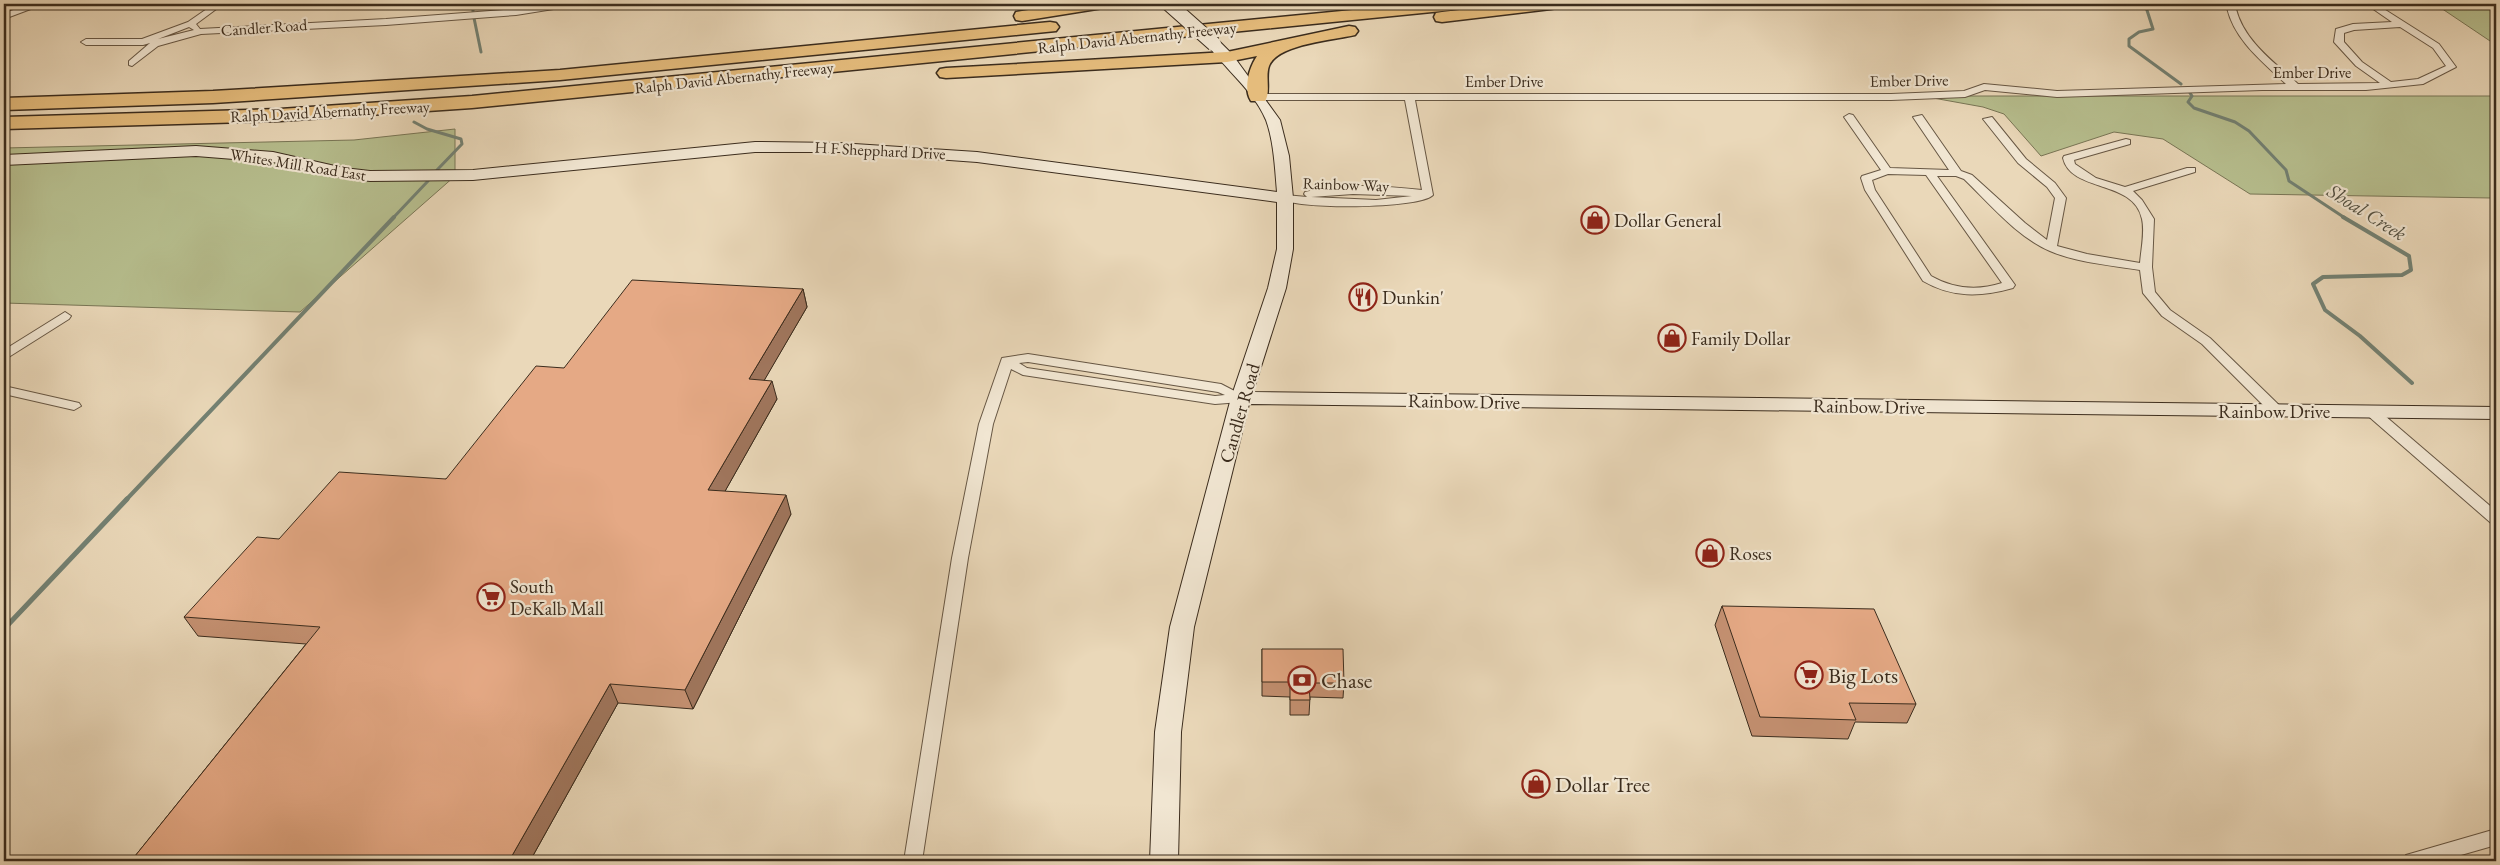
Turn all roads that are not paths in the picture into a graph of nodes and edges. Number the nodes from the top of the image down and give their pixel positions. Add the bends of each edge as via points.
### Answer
1 (40, 4) edge
2 (219, 4) edge
3 (566, 4) edge
4 (1097, 4) edge
5 (1294, 4) edge
6 (1462, 4) edge
7 (1551, 4) edge
8 (2238, 4) edge
9 (2370, 4) edge
10 (1164, 10) edge
11 (4, 16) edge
12 (192, 23) junction
13 (1081, 24) dead end
14 (2402, 24) junction
15 (201, 31) junction
16 (154, 41) junction
17 (86, 42) dead end
18 (1290, 42) junction
19 (1221, 51) junction
20 (132, 63) dead end
21 (2388, 85) junction
22 (2294, 86) junction
23 (1408, 96) junction
24 (1258, 97) junction
25 (213, 98) junction
26 (4, 104) edge
27 (399, 107) junction
28 (1918, 116) dead end
29 (1850, 117) dead end
30 (1988, 119) dead end
31 (4, 123) edge
32 (2126, 142) dead end
33 (4, 160) edge
34 (2191, 170) dead end
35 (1887, 171) junction
36 (1930, 173) junction
37 (1957, 173) junction
38 (473, 175) joint
39 (2125, 190) junction
40 (1285, 198) junction
41 (2051, 247) junction
42 (2146, 267) junction
43 (64, 316) dead end
44 (4, 356) edge
45 (4, 390) edge
46 (1241, 398) junction
47 (74, 406) dead end
48 (2277, 411) junction
49 (2372, 412) junction
50 (2496, 413) edge
51 (2496, 519) edge
52 (2496, 837) edge
53 (913, 861) edge
54 (1164, 861) edge
55 (2413, 861) edge

1 - 11 street
2 - 12 street, Candler Road
3 - 15 street, Candler Road via 516,12 396,21
4 - 25 highway via 984,22 700,53
5 - 10 highway, Ralph David Abernathy Freeway
6 - 27 highway, Ralph David Abernathy Freeway
7 - 18 highway via 1388,23
8 - 22 street via 2231,8 2236,25
9 - 14 street, Ember Drive
10 - 19 street, Candler Road, bridge
12 - 15 street, Candler Road
12 - 16 street, Candler Road
13 - 25 highway, Ralph David Abernathy Freeway via 560,75
14 - 21 street, Ember Drive via 2436,46 2451,67 2420,82
14 - 21 street via 2339,31 2339,42 2359,64
15 - 16 street, Candler Road
16 - 17 street, Candler Road
16 - 20 street, Candler Road
18 - 19 highway
18 - 24 highway via 1265,55 1256,81
19 - 24 street, Candler Road
19 - 27 highway
21 - 22 street, Ember Drive
22 - 23 street, Ember Drive via 2057,94 1998,87 1965,94 1916,96
23 - 24 street, Ember Drive
23 - 40 street, Rainbow Way via 1428,194 1408,201 1328,202
24 - 40 street, Candler Road via 1273,120 1278,138
25 - 26 highway, Ralph David Abernathy Freeway
27 - 31 highway, Ralph David Abernathy Freeway via 218,117
28 - 37 street
29 - 35 street
30 - 41 street via 2022,162 2052,185 2062,198
32 - 39 street via 2068,158 2070,166 2092,180
33 - 38 street, Whites Mill Road East via 196,151 257,155 370,176
34 - 39 street
35 - 36 street
35 - 36 street via 1866,178 1870,190 1927,278 1942,287 1966,292 2009,285
36 - 37 street
37 - 41 street via 1968,177
38 - 40 street, H F Shepphard Drive via 754,146 794,146 914,150 1213,192
39 - 42 street via 2138,202 2148,219
40 - 46 street, Candler Road via 1285,249 1277,288
41 - 42 street via 2073,255
42 - 48 street via 2149,293 2166,313 2206,341
43 - 44 street
45 - 47 street
46 - 48 street, Rainbow Drive
46 - 53 street via 1220,388 1028,358 1007,361 986,424 960,558
46 - 54 street, Candler Road via 1182,627 1168,732
48 - 49 street, Rainbow Drive
49 - 50 street, Rainbow Drive
49 - 51 street
52 - 55 street

